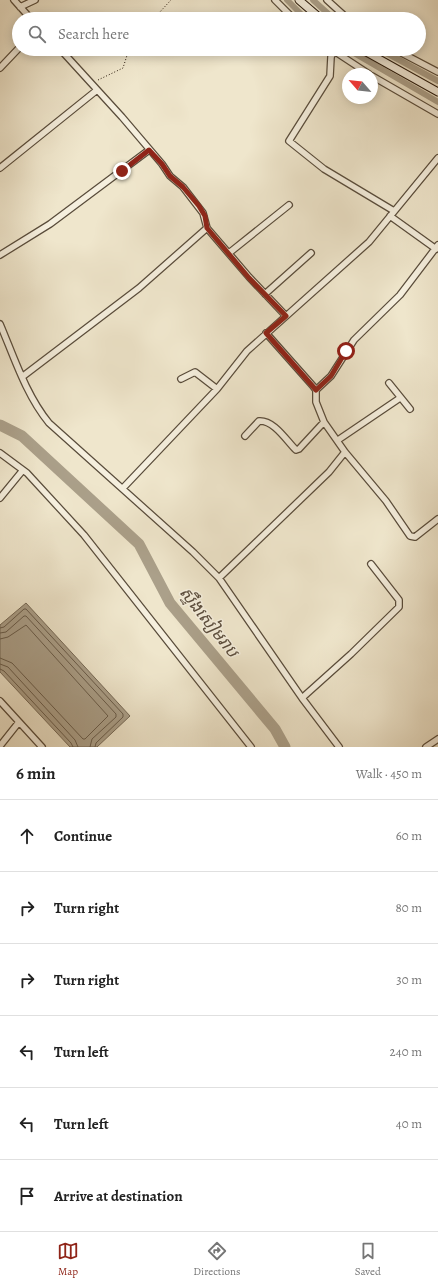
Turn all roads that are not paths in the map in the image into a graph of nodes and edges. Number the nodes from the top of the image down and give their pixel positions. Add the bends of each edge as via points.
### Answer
1 (14, 0) edge
2 (35, 0) edge
3 (275, 0) edge
4 (299, 0) edge
5 (327, 0) edge
6 (20, 7) junction
7 (25, 12) edge
8 (287, 12) edge
9 (313, 12) edge
10 (340, 12) edge
11 (12, 55) edge
12 (66, 56) edge
13 (331, 56) edge
14 (341, 56) edge
15 (374, 56) edge
16 (407, 56) edge
17 (0, 68) edge
18 (360, 68) edge
19 (438, 72) edge
20 (378, 79) edge
21 (97, 90) junction
22 (438, 92) edge
23 (438, 114) edge
24 (149, 150) junction
25 (438, 158) edge
26 (0, 168) edge
27 (289, 204) dead end
28 (392, 214) junction
29 (207, 228) junction
30 (437, 247) edge
31 (230, 254) junction
32 (311, 254) dead end
33 (0, 255) edge
34 (265, 294) junction
35 (286, 316) junction
36 (0, 324) edge
37 (266, 333) junction
38 (22, 377) junction
39 (181, 379) dead end
40 (389, 383) dead end
41 (217, 388) junction
42 (316, 390) junction
43 (400, 398) junction
44 (410, 409) dead end
45 (324, 422) junction
46 (245, 436) dead end
47 (338, 440) junction
48 (345, 452) junction
49 (0, 453) edge
50 (23, 470) junction
51 (124, 488) junction
52 (0, 498) edge
53 (438, 519) edge
54 (371, 564) dead end
55 (219, 578) junction
56 (302, 698) junction
57 (0, 701) edge
58 (19, 722) junction
59 (438, 739) edge
60 (0, 746) edge
61 (42, 747) edge
62 (251, 747) edge
63 (339, 747) edge
64 (426, 747) edge

1 - 6 street
2 - 6 street
3 - 8 street
4 - 9 street
5 - 10 street
6 - 7 street
11 - 17 street
12 - 21 street
13 - 28 street via 330,76 290,141 324,169
14 - 18 street
15 - 22 street
16 - 19 street
20 - 23 street
21 - 24 street
21 - 26 street
24 - 29 street via 199,206 205,216
24 - 33 street via 50,224
25 - 28 street
27 - 31 street
28 - 30 street
28 - 35 street via 369,242
29 - 31 street
29 - 38 street via 139,288
30 - 42 street via 400,296 354,340 331,376
31 - 34 street
32 - 34 street
34 - 35 street
35 - 37 street
36 - 38 street
37 - 41 street via 247,351
37 - 42 street
38 - 51 street via 49,423
39 - 41 street via 195,372
40 - 43 street
41 - 51 street
42 - 45 street via 316,402
43 - 44 street
43 - 47 street
45 - 46 street via 296,450 272,424 263,421 259,421
45 - 47 street
47 - 48 street
48 - 53 street via 386,501 410,536 415,537
48 - 55 street via 329,472
49 - 50 street
50 - 52 street
50 - 62 street via 84,535
51 - 55 street
54 - 56 street via 399,600 399,607
55 - 56 street
56 - 63 street
57 - 58 street
58 - 60 street
58 - 61 street
59 - 64 street

